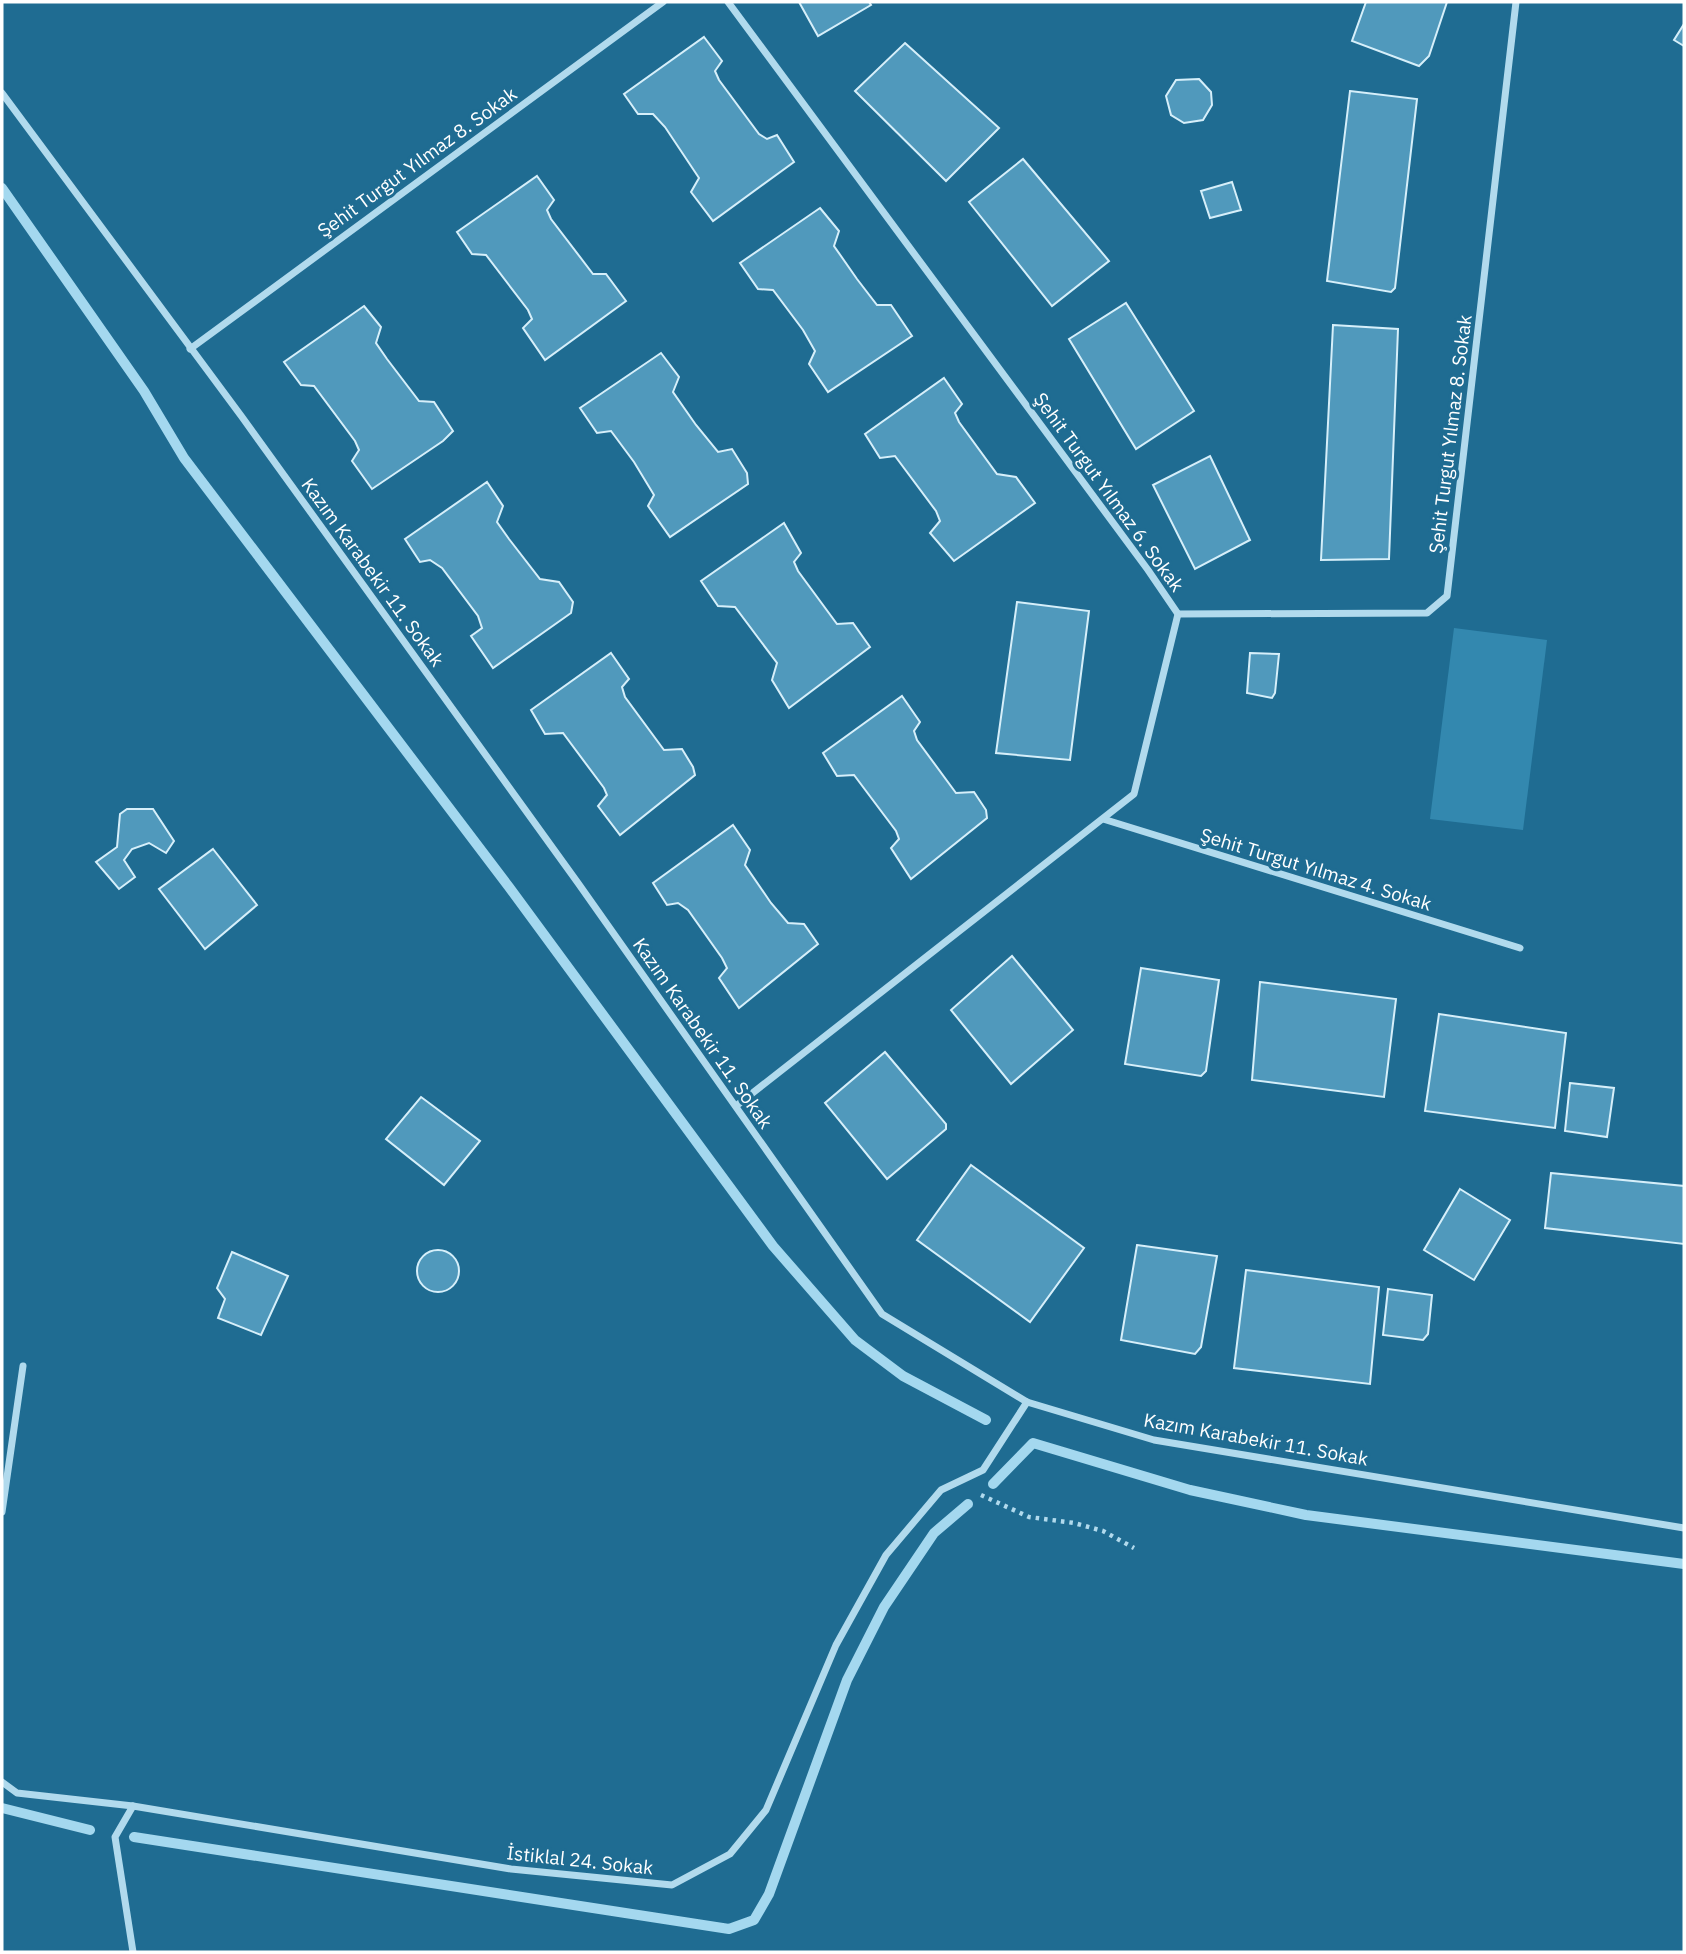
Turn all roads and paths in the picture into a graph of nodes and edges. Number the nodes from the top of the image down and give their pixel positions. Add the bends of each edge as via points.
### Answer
1 (663, 2) edge
2 (728, 2) edge
3 (1516, 2) edge
4 (2, 93) edge
5 (190, 349) junction
6 (1178, 614) junction
7 (1103, 820) junction
8 (1520, 948) dead end
9 (736, 1107) junction
10 (23, 1366) dead end
11 (1027, 1402) junction
12 (991, 1500) dead end
13 (2, 1512) edge
14 (1684, 1528) edge
15 (1134, 1548) dead end
16 (2, 1782) edge
17 (133, 1806) junction
18 (133, 1952) edge

1 - 5 street, Şehit Turgut Yılmaz 8. Sokak
2 - 6 street, Şehit Turgut Yılmaz 6. Sokak
3 - 6 street, Şehit Turgut Yılmaz 8. Sokak via 1447,596 1427,614
4 - 5 street, Kazım Karabekir 11. Sokak
5 - 9 street, Kazım Karabekir 11. Sokak
6 - 7 street, Şehit Turgut Yılmaz 6. Sokak via 1135,794
7 - 8 street, Şehit Turgut Yılmaz 4. Sokak
7 - 9 street, Şehit Turgut Yılmaz 6. Sokak
9 - 11 street, Kazım Karabekir 11. Sokak via 882,1314
10 - 13 street
11 - 14 street, Kazım Karabekir 11. Sokak via 1154,1440
11 - 17 street, İstiklal 24. Sokak via 983,1470 941,1490 886,1555 836,1645 766,1810 730,1854 672,1885 511,1869
12 - 15 path via 1029,1517 1103,1531
16 - 17 street, İstiklal 24. Sokak via 18,1793
17 - 18 street via 115,1837

